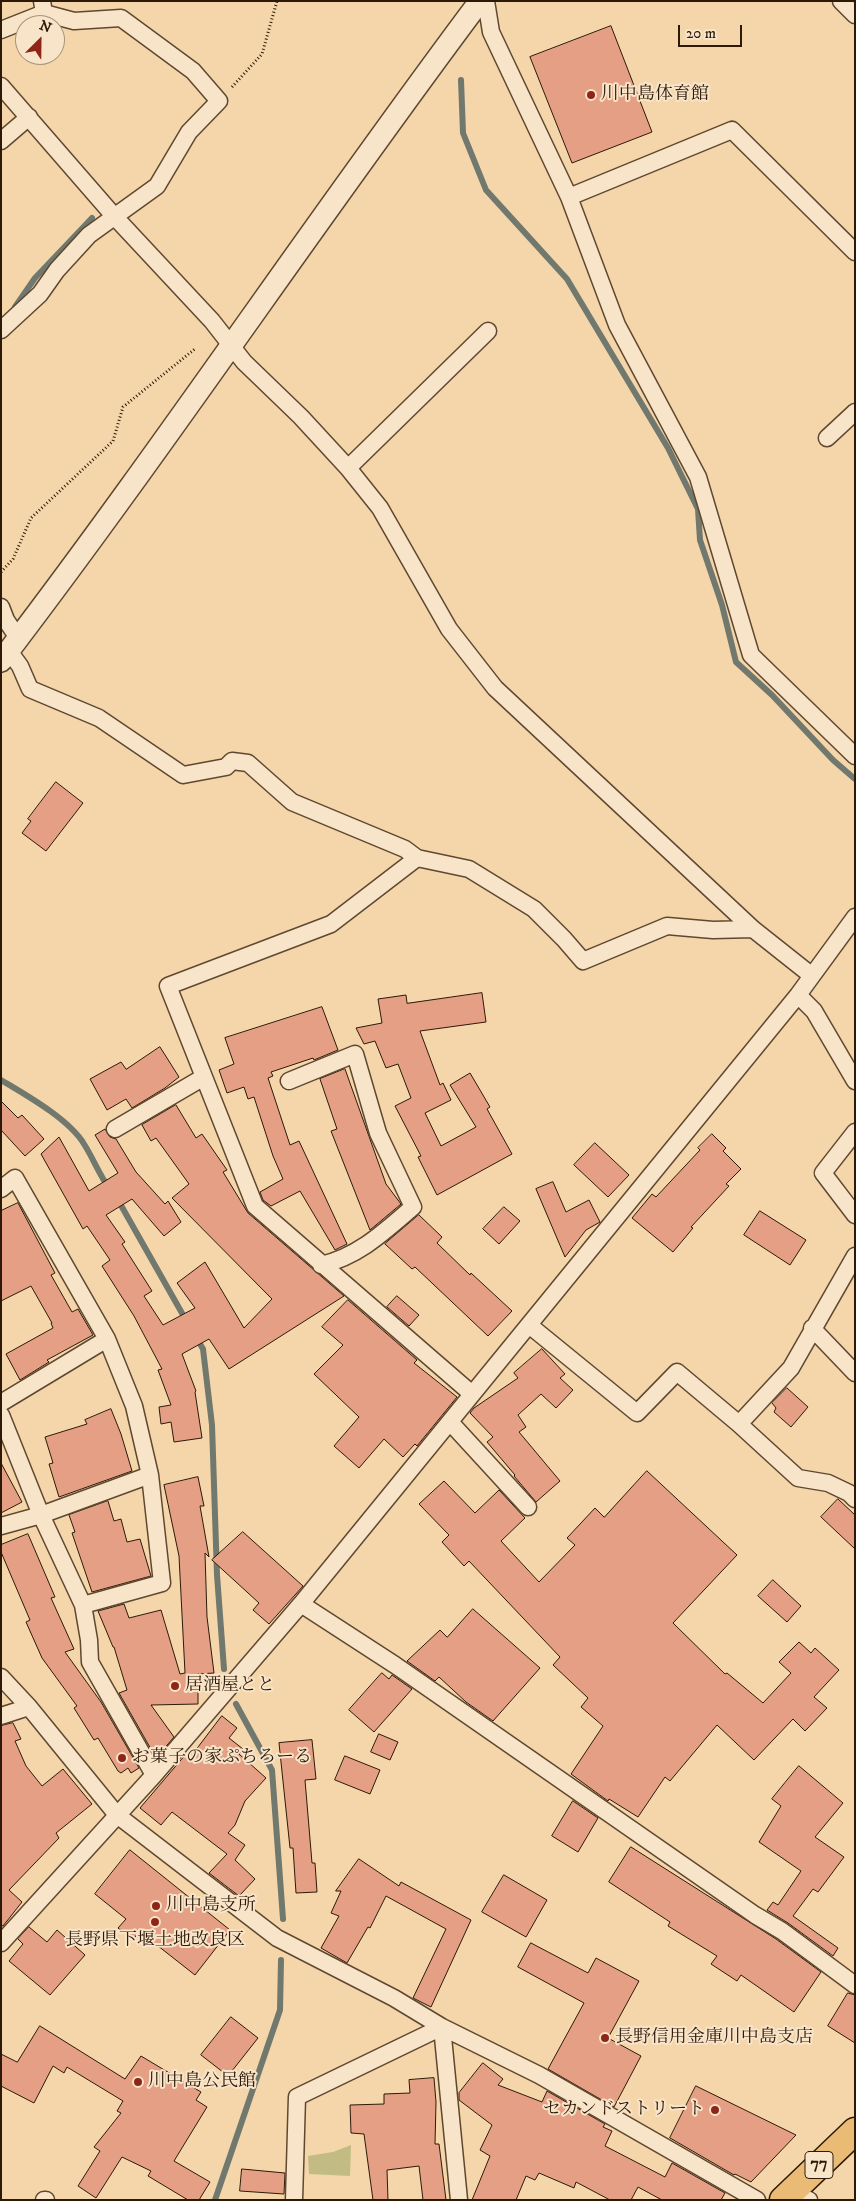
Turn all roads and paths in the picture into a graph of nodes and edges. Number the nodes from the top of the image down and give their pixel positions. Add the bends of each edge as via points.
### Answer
1 (277, 1) edge
2 (480, 1) edge
3 (486, 1) edge
4 (842, 1) edge
5 (43, 7) edge
6 (855, 16) edge
7 (1, 30) edge
8 (1, 86) edge
9 (219, 101) junction
10 (29, 117) junction
11 (1, 141) edge
12 (569, 197) junction
13 (114, 216) junction
14 (855, 252) edge
15 (1, 330) edge
16 (488, 331) dead end
17 (230, 347) junction
18 (196, 348) dead end
19 (855, 412) edge
20 (827, 438) dead end
21 (348, 468) junction
22 (1, 572) edge
23 (1, 607) edge
24 (10, 650) edge
25 (855, 756) edge
26 (417, 858) junction
27 (855, 916) edge
28 (753, 929) junction
29 (811, 975) junction
30 (798, 995) junction
31 (204, 1077) junction
32 (289, 1081) dead end
33 (855, 1081) edge
34 (115, 1129) dead end
35 (855, 1132) edge
36 (1, 1189) edge
37 (855, 1215) edge
38 (855, 1256) edge
39 (321, 1265) junction
40 (529, 1324) junction
41 (812, 1328) junction
42 (107, 1339) junction
43 (855, 1373) edge
44 (472, 1394) junction
45 (1, 1403) edge
46 (1, 1415) edge
47 (450, 1422) junction
48 (739, 1424) junction
49 (150, 1475) junction
50 (855, 1499) edge
51 (528, 1507) dead end
52 (41, 1515) junction
53 (1, 1526) edge
54 (301, 1604) junction
55 (83, 1605) junction
56 (1, 1677) edge
57 (29, 1707) junction
58 (1, 1716) edge
59 (154, 1775) junction
60 (117, 1816) junction
61 (1, 1943) edge
62 (855, 1985) edge
63 (442, 2027) junction
64 (855, 2131) edge
65 (794, 2197) edge
66 (294, 2200) edge
67 (459, 2200) edge
68 (756, 2200) edge

1 - 9 path via 262,54
2 - 17 street
3 - 12 street via 491,32
4 - 6 street
5 - 7 street
5 - 9 street via 74,21 121,18 193,71
8 - 10 street
9 - 13 street via 189,132 157,186
10 - 11 street
10 - 13 street
12 - 14 street via 732,130
12 - 25 street via 616,325 698,477 751,655
13 - 15 street via 89,235 40,294
13 - 17 street via 212,321
16 - 21 street
17 - 21 street
17 - 24 street
18 - 22 path via 123,407 113,441 31,518 13,559
19 - 20 street
21 - 28 street via 380,508 450,630 495,688
23 - 24 street
24 - 26 street via 30,689 99,718 183,775 226,767 232,761 248,763 292,802 405,849
26 - 28 street via 469,870 534,909 583,961 667,926
26 - 31 street via 331,924 168,986
27 - 29 street
28 - 29 street
29 - 30 street
30 - 33 street via 814,1011
30 - 40 street
31 - 34 street
31 - 39 street via 255,1206
32 - 39 street via 355,1054 378,1133 413,1208 369,1245
35 - 37 street via 823,1173
36 - 42 street via 15,1178
38 - 41 street
39 - 44 street
40 - 44 street
40 - 48 street via 637,1413 677,1372
41 - 43 street
41 - 48 street via 791,1368
42 - 45 street
42 - 49 street via 134,1406
44 - 47 street
46 - 52 street
47 - 51 street
47 - 54 street
48 - 50 street via 798,1478 828,1483
49 - 52 street
49 - 55 street via 162,1583
52 - 53 street
52 - 55 street
54 - 59 street
54 - 62 street via 411,1676 754,1915 782,1931
55 - 59 street via 90,1662
56 - 57 street
57 - 58 street
57 - 60 street
59 - 60 street
60 - 61 street
60 - 63 street via 277,1938 394,1998
63 - 66 street via 297,2097
63 - 67 street
63 - 68 street via 539,2075
64 - 65 main road, 77

